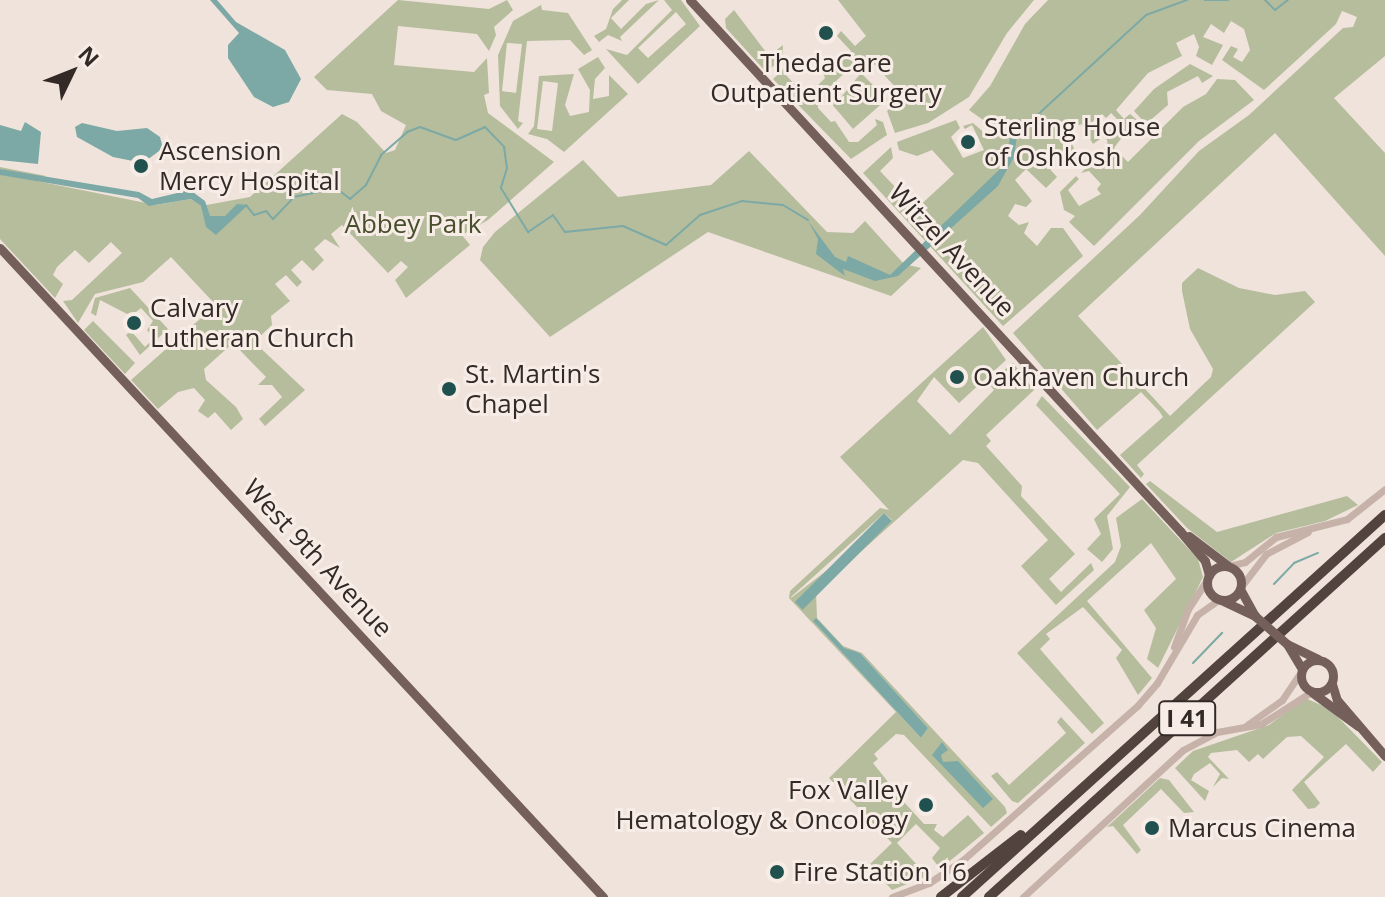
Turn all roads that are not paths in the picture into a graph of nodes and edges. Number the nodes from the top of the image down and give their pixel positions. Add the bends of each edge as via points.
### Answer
1 (690, 0) edge
2 (0, 248) edge
3 (1385, 489) edge
4 (1385, 515) edge
5 (1180, 531) junction
6 (1310, 531) junction
7 (1385, 538) edge
8 (1228, 566) junction
9 (1208, 577) junction
10 (1240, 588) junction
11 (1220, 600) junction
12 (1255, 616) junction
13 (1287, 644) junction
14 (1172, 654) junction
15 (1318, 659) junction
16 (1301, 670) junction
17 (1332, 684) junction
18 (1312, 693) junction
19 (1247, 725) junction
20 (1358, 726) junction
21 (1385, 756) edge
22 (1035, 831) junction
23 (1023, 866) junction
24 (603, 897) edge
25 (892, 897) edge
26 (941, 897) edge
27 (962, 897) edge
28 (989, 897) edge
29 (998, 897) edge
30 (1023, 897) edge

1 - 5 main road, Witzel Avenue
2 - 24 main road, West 9th Avenue
3 - 6 street via 1355,515
4 - 22 highway, I 41
5 - 8 main road, Witzel Avenue
5 - 9 main road, Witzel Avenue via 1205,561
6 - 8 street via 1276,537 1245,562
6 - 10 street via 1266,554
7 - 23 highway, I 41
8 - 9 main road
8 - 10 main road via 1239,576
9 - 11 main road via 1209,590
9 - 14 street via 1188,609
10 - 11 main road
10 - 12 main road
11 - 12 main road
11 - 14 street via 1203,608
12 - 13 main road, bridge
13 - 15 main road
13 - 16 main road
14 - 25 street via 1138,705 992,835 945,872
15 - 16 main road
15 - 17 main road via 1331,668
16 - 18 main road
16 - 19 street via 1282,700
17 - 18 main road
17 - 20 main road
18 - 19 street via 1266,721
18 - 20 main road
19 - 30 street via 1206,736 1173,757
20 - 21 main road
22 - 26 highway via 1024,833
22 - 27 highway, I 41
23 - 28 highway, I 41
23 - 29 highway

